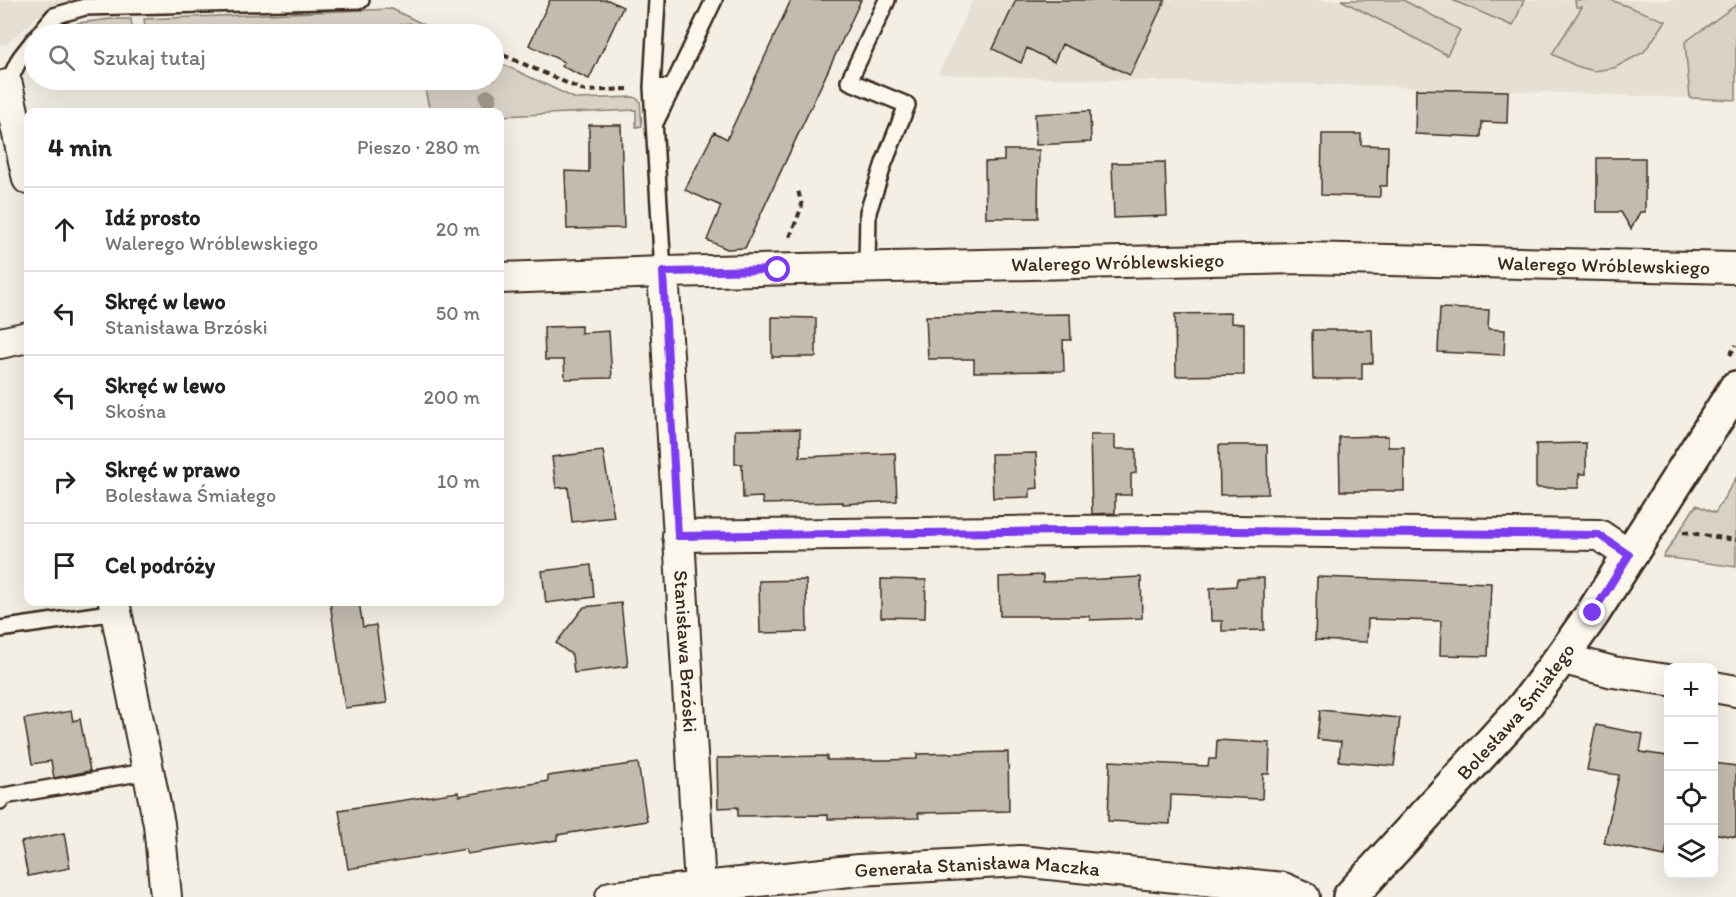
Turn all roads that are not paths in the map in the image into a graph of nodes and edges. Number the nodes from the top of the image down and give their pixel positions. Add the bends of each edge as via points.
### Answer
1 (361, 0) edge
2 (657, 0) edge
3 (714, 0) edge
4 (887, 0) edge
5 (47, 24) edge
6 (24, 53) edge
7 (4, 86) edge
8 (652, 87) junction
9 (672, 88) junction
10 (655, 124) junction
11 (24, 164) edge
12 (867, 267) junction
13 (1736, 268) edge
14 (663, 272) junction
15 (504, 278) edge
16 (24, 338) edge
17 (0, 343) edge
18 (1736, 388) edge
19 (678, 536) junction
20 (1629, 555) junction
21 (115, 607) edge
22 (0, 629) edge
23 (1561, 658) junction
24 (1664, 679) edge
25 (1718, 688) edge
26 (1736, 691) edge
27 (150, 771) junction
28 (0, 801) edge
29 (700, 886) junction
30 (166, 897) edge
31 (611, 897) edge
32 (1304, 897) edge
33 (1350, 897) edge

1 - 5 lane via 85,7 54,16
2 - 8 lane
3 - 9 lane
4 - 12 lane via 849,81 907,105 868,212
6 - 7 lane
7 - 11 street
8 - 9 lane
8 - 10 lane
9 - 10 lane
10 - 14 lane
12 - 13 street, Walerego Wróblewskiego via 1301,258
12 - 14 street, Walerego Wróblewskiego
14 - 15 street, Walerego Wróblewskiego
14 - 19 street, Stanisława Brzóski
16 - 17 street
18 - 20 street, Bolesława Śmiałego
19 - 20 street via 1155,530 1599,535
19 - 29 street, Stanisława Brzóski
20 - 23 street, Bolesława Śmiałego
21 - 22 lane
21 - 27 street
23 - 24 street via 1613,672
23 - 33 street, Bolesława Śmiałego via 1524,707
25 - 26 street
27 - 28 lane via 4,796
27 - 30 street
29 - 31 street, Generała Stanisława Maczka
29 - 32 street, Generała Stanisława Maczka via 859,870 1020,861 1283,888

